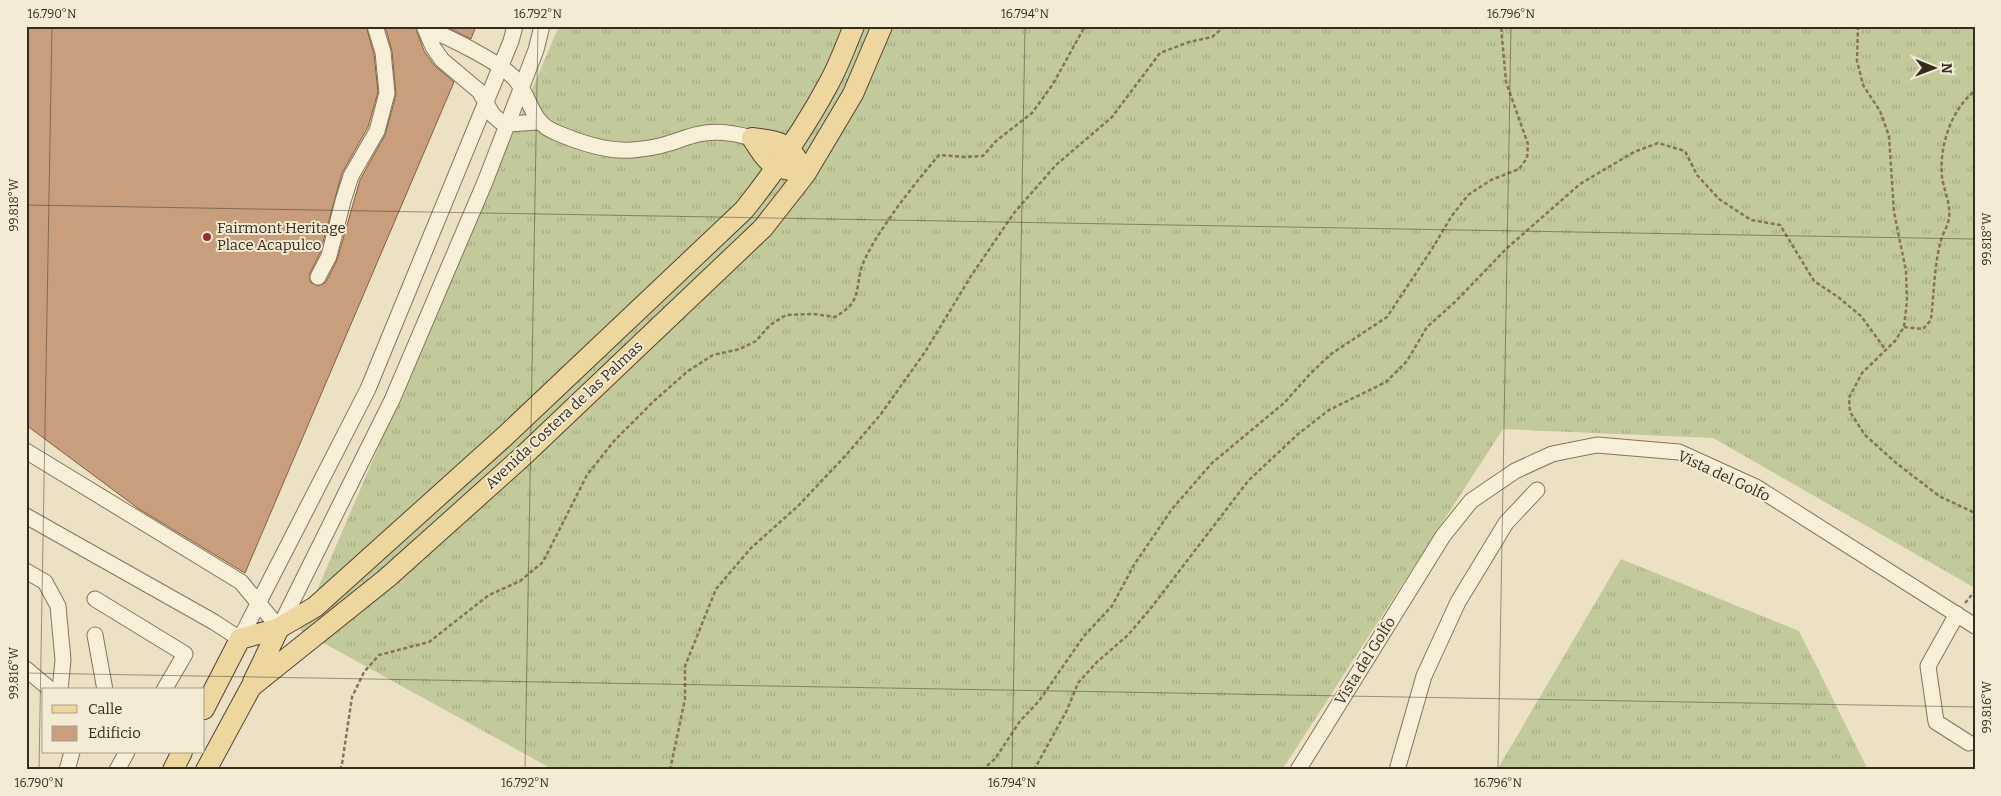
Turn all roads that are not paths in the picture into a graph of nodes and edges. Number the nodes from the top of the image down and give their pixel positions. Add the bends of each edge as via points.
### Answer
1 (375, 26) edge
2 (515, 26) edge
3 (542, 26) edge
4 (854, 26) edge
5 (882, 26) edge
6 (425, 27) edge
7 (468, 49) junction
8 (500, 66) junction
9 (457, 72) junction
10 (521, 87) junction
11 (486, 102) junction
12 (538, 122) junction
13 (507, 124) junction
14 (752, 138) junction
15 (790, 149) junction
16 (777, 168) junction
17 (806, 173) junction
18 (318, 278) dead end
19 (26, 451) edge
20 (1536, 490) dead end
21 (26, 516) edge
22 (26, 571) edge
23 (95, 599) dead end
24 (257, 603) junction
25 (1957, 614) junction
26 (1975, 626) edge
27 (279, 628) junction
28 (95, 635) dead end
29 (240, 639) junction
30 (26, 669) edge
31 (251, 687) junction
32 (49, 688) edge
33 (60, 688) edge
34 (105, 688) edge
35 (165, 688) edge
36 (205, 707) edge
37 (1969, 743) dead end
38 (71, 754) edge
39 (181, 754) edge
40 (67, 770) edge
41 (173, 770) edge
42 (206, 770) edge
43 (1298, 770) edge
44 (1396, 770) edge

1 - 18 street via 383,52 387,93 377,131 352,176 329,256
2 - 8 street
3 - 10 street
4 - 15 main road, Avenida Costera de las Palmas via 830,82
5 - 17 main road, Avenida Costera de las Palmas via 853,94
6 - 7 street
6 - 9 street via 442,60
7 - 8 street
7 - 9 street
8 - 10 street
8 - 11 street
9 - 11 street via 479,91
10 - 12 street
10 - 13 street
11 - 13 street via 493,115
11 - 24 street via 368,389
12 - 13 street
12 - 14 street via 593,146 630,150 668,144 699,134 728,132
13 - 27 street via 392,400
14 - 15 main road via 776,142
14 - 16 main road via 765,158
15 - 16 main road, Avenida Costera de las Palmas
15 - 17 main road
16 - 17 main road
16 - 27 main road, Avenida Costera de las Palmas via 744,210 504,438 315,607
17 - 31 main road, Avenida Costera de las Palmas via 763,228 522,457 386,578
19 - 24 street via 241,582
20 - 44 street via 1506,523 1458,602 1424,676
21 - 29 street
22 - 33 street via 45,582 58,606 63,660
23 - 35 street via 185,654
24 - 27 street
24 - 29 street
25 - 26 street, Vista del Golfo
25 - 37 street via 1928,666 1928,678 1936,722
25 - 43 street, Vista del Golfo via 1756,488 1679,452 1597,445 1552,454 1516,471 1471,501 1443,536
27 - 29 main road, Avenida Costera de las Palmas
27 - 31 main road
28 - 34 street
29 - 36 main road
30 - 32 street
31 - 42 main road, Avenida Costera de las Palmas
38 - 40 street
39 - 41 main road

